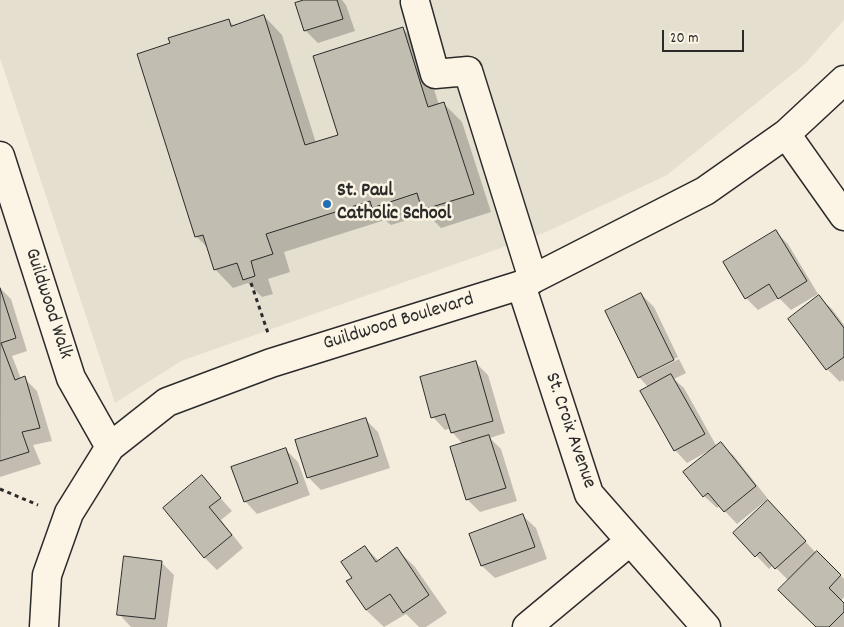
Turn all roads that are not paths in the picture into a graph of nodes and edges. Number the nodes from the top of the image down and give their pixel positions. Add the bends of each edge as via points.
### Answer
1 (415, 2) dead end
2 (844, 80) edge
3 (786, 134) junction
4 (0, 156) edge
5 (844, 216) edge
6 (527, 282) junction
7 (110, 447) junction
8 (630, 542) junction
9 (44, 627) edge
10 (527, 627) edge
11 (706, 627) edge

1 - 6 street, St. Croix Avenue via 435,74 468,72
2 - 3 street, Guildwood Boulevard
3 - 5 street
3 - 6 street, Guildwood Boulevard via 705,191
4 - 7 street, Guildwood Walk via 71,378
6 - 7 street, Guildwood Boulevard via 271,363 167,402
6 - 8 street, St. Croix Avenue via 589,494
7 - 9 street, Guildwood Boulevard via 69,513 47,575
8 - 10 street
8 - 11 street, St. Croix Avenue

